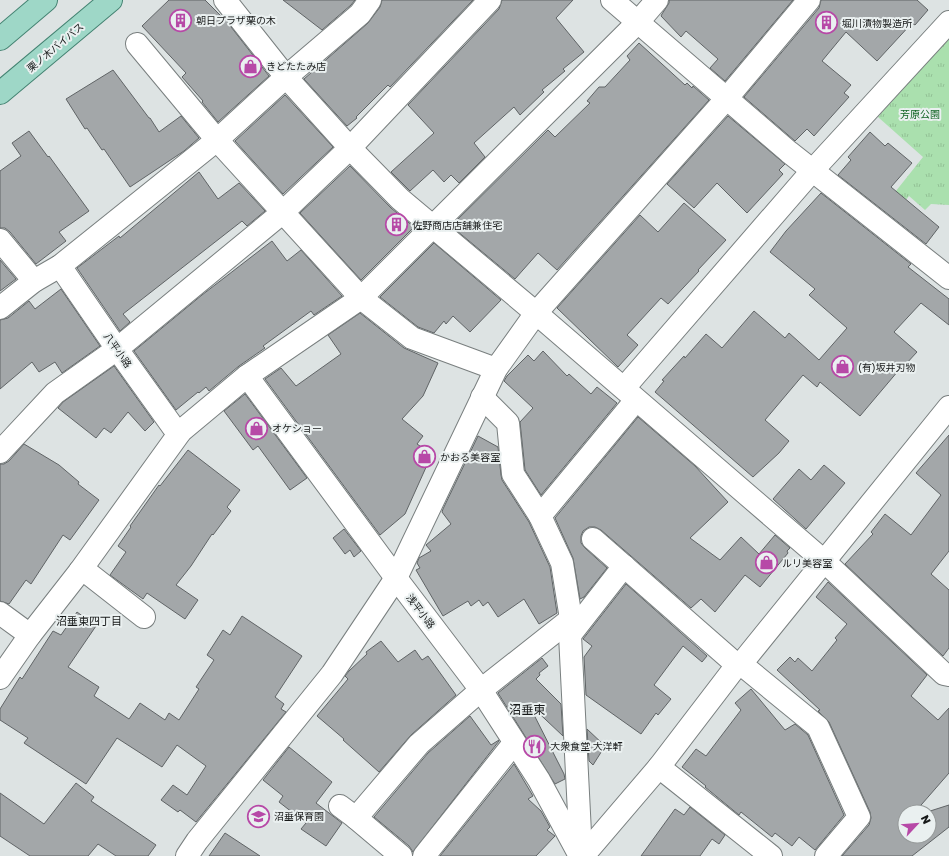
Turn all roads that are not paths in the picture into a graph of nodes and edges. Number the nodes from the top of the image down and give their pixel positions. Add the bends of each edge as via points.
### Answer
1 (46, 0) edge
2 (110, 0) edge
3 (225, 0) edge
4 (370, 0) edge
5 (490, 0) edge
6 (612, 0) edge
7 (657, 0) edge
8 (809, 0) edge
9 (638, 22) junction
10 (949, 22) edge
11 (0, 40) edge
12 (137, 44) dead end
13 (286, 77) junction
14 (0, 93) edge
15 (727, 98) junction
16 (217, 140) junction
17 (350, 148) junction
18 (812, 171) junction
19 (282, 213) junction
20 (433, 227) junction
21 (0, 240) edge
22 (60, 266) junction
23 (949, 278) edge
24 (34, 281) junction
25 (361, 298) junction
26 (0, 308) edge
27 (536, 313) junction
28 (117, 349) junction
29 (496, 369) junction
30 (247, 376) junction
31 (630, 394) junction
32 (482, 397) junction
33 (949, 407) edge
34 (181, 431) junction
35 (0, 452) edge
36 (540, 516) junction
37 (593, 538) dead end
38 (824, 561) junction
39 (624, 566) junction
40 (80, 571) junction
41 (396, 578) junction
42 (0, 612) edge
43 (144, 617) dead end
44 (571, 627) junction
45 (30, 635) junction
46 (739, 664) junction
47 (949, 675) edge
48 (0, 678) edge
49 (481, 690) junction
50 (514, 743) junction
51 (659, 767) junction
52 (187, 856) edge
53 (401, 856) edge
54 (424, 856) edge
55 (581, 856) edge
56 (771, 856) edge
57 (826, 856) edge

1 - 11 main road
2 - 14 main road, 栗ノ木バイパス
3 - 13 street
4 - 13 street via 360,14
5 - 17 street
6 - 9 street
7 - 9 street
8 - 15 street
9 - 15 street
9 - 20 street
10 - 18 street
12 - 16 street
13 - 16 street
13 - 17 street
15 - 18 street
15 - 27 street
16 - 19 street
16 - 22 street
17 - 19 street
17 - 20 street via 400,199
18 - 23 street
18 - 31 street
19 - 25 street
19 - 28 street
20 - 25 street
20 - 27 street
21 - 24 street
22 - 24 street
22 - 28 street, 八平小路
24 - 26 street
25 - 29 street via 412,338
25 - 30 street
27 - 29 street
27 - 31 street
28 - 34 street, 八平小路 via 173,427
28 - 35 street via 55,393
29 - 32 street
30 - 34 street
30 - 41 street, 浅平小路
31 - 36 street
31 - 38 street
32 - 36 street via 508,423 513,474
32 - 41 street
33 - 38 street
34 - 40 street
36 - 44 street via 562,563
37 - 39 street
38 - 46 street
38 - 47 street via 944,674
39 - 44 street
39 - 46 street
40 - 43 street via 89,574
40 - 45 street
41 - 49 street, 浅平小路
41 - 52 street via 332,674
42 - 45 street
44 - 49 street
44 - 55 street
45 - 48 street
46 - 51 street
46 - 57 street via 818,727 859,817
49 - 50 street, 浅平小路
49 - 53 street via 419,744 348,812
50 - 54 street
50 - 55 street, 浅平小路 via 539,780
51 - 55 street
51 - 56 street

